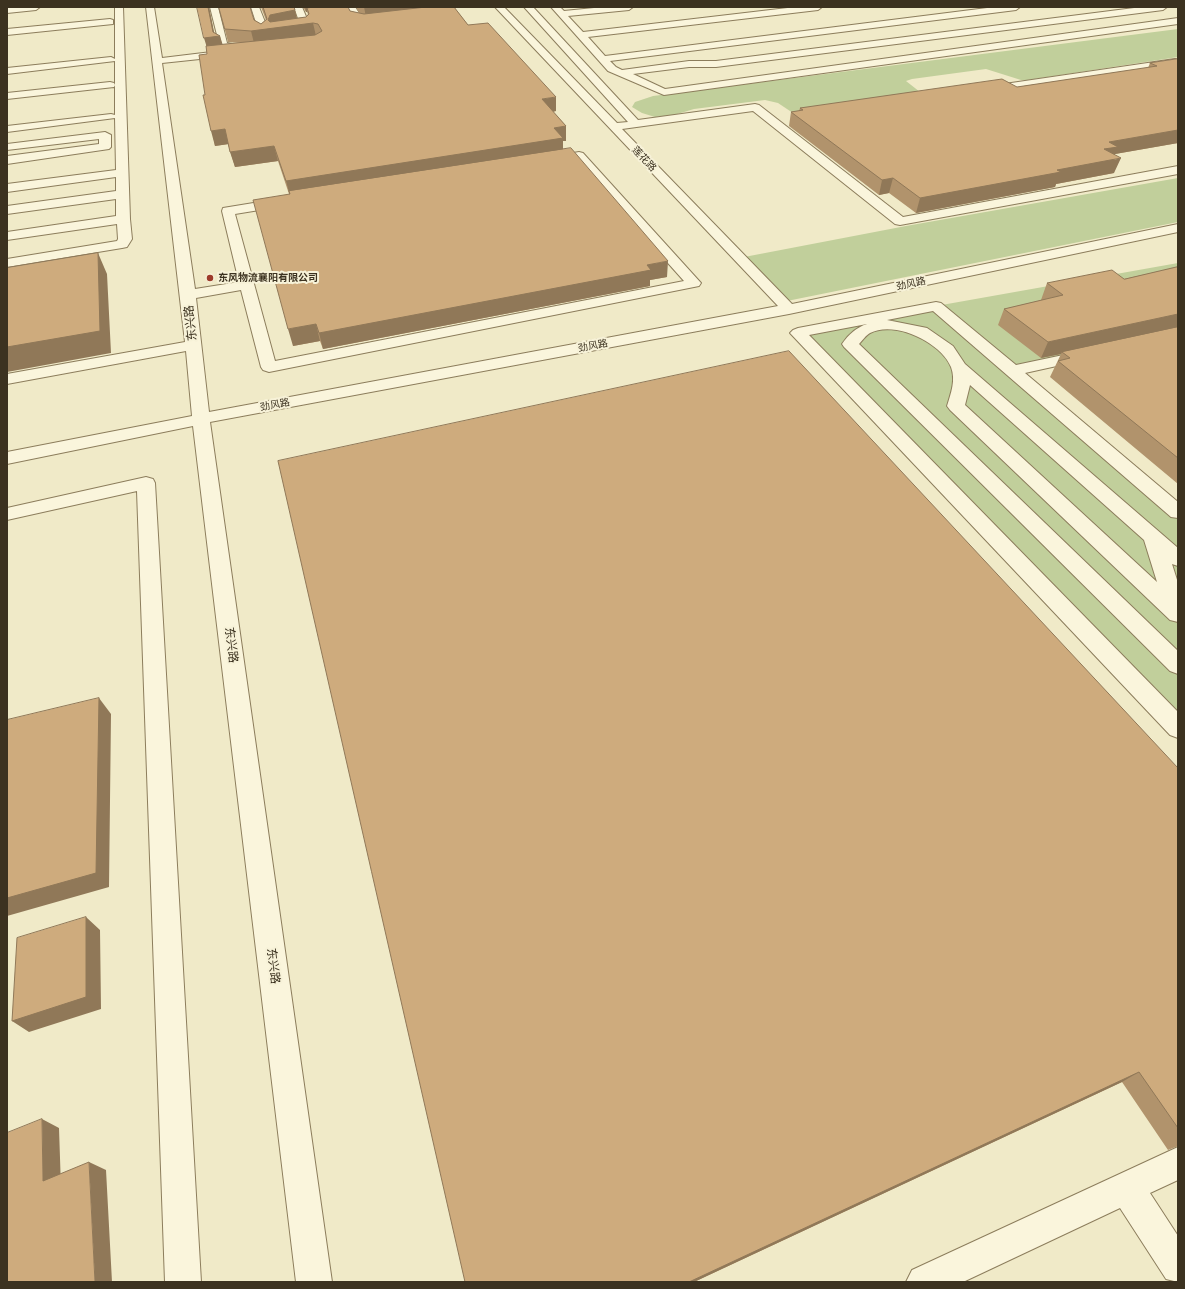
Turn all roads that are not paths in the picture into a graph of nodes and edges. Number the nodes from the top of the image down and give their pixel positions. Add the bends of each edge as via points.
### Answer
1 (36, 7) edge
2 (119, 7) edge
3 (150, 7) edge
4 (214, 7) edge
5 (255, 7) edge
6 (298, 7) edge
7 (499, 7) edge
8 (528, 7) edge
9 (629, 7) edge
10 (722, 7) edge
11 (818, 7) edge
12 (1016, 7) edge
13 (1164, 7) edge
14 (7, 10) edge
15 (350, 10) edge
16 (558, 11) edge
17 (897, 13) dead end
18 (1049, 13) dead end
19 (736, 17) junction
20 (389, 20) edge
21 (911, 20) junction
22 (1063, 20) junction
23 (1178, 21) edge
24 (110, 22) dead end
25 (7, 32) edge
26 (1092, 33) junction
27 (581, 35) junction
28 (940, 36) junction
29 (767, 38) junction
30 (605, 43) dead end
31 (590, 45) junction
32 (967, 50) junction
33 (800, 53) junction
34 (603, 58) junction
35 (111, 60) dead end
36 (157, 61) junction
37 (1177, 62) edge
38 (824, 70) junction
39 (7, 71) edge
40 (621, 73) junction
41 (110, 85) dead end
42 (970, 92) edge
43 (7, 96) edge
44 (111, 117) dead end
45 (789, 119) dead end
46 (773, 122) junction
47 (636, 124) junction
48 (613, 127) junction
49 (7, 129) edge
50 (7, 147) edge
51 (7, 160) edge
52 (540, 162) edge
53 (1178, 170) edge
54 (122, 173) junction
55 (7, 188) edge
56 (122, 194) junction
57 (298, 200) edge
58 (7, 210) edge
59 (123, 219) junction
60 (1178, 222) edge
61 (1178, 228) edge
62 (7, 236) edge
63 (7, 263) edge
64 (247, 285) junction
65 (188, 295) junction
66 (785, 306) junction
67 (193, 345) junction
68 (1103, 351) edge
69 (959, 367) junction
70 (1013, 371) junction
71 (7, 379) edge
72 (201, 414) junction
73 (7, 447) edge
74 (7, 458) edge
75 (977, 468) junction
76 (939, 479) junction
77 (1178, 512) edge
78 (7, 514) edge
79 (1152, 537) junction
80 (1178, 559) edge
81 (1178, 614) edge
82 (1178, 665) edge
83 (1178, 728) edge
84 (1178, 1163) edge
85 (1126, 1187) junction
86 (1178, 1267) edge
87 (183, 1282) edge
88 (314, 1282) edge
89 (924, 1282) edge

1 - 14 street
2 - 54 street
3 - 36 street, 东兴路
4 - 36 street via 225,36 223,45 228,48 264,48
5 - 6 street via 260,33 306,26 305,16
7 - 48 street, 莲花路
8 - 47 street
9 - 16 street
10 - 19 street
11 - 19 street
12 - 21 street
13 - 22 street
15 - 20 street via 359,22
16 - 27 street via 575,24
17 - 21 street
18 - 22 street
19 - 27 street
19 - 29 street
21 - 28 street
21 - 29 street
22 - 26 street
22 - 28 street
23 - 26 street
24 - 25 street
26 - 32 street
27 - 31 street
28 - 32 street
28 - 33 street
29 - 33 street
29 - 34 street
30 - 31 street
31 - 34 street
32 - 38 street
33 - 38 street
33 - 40 street
34 - 40 street via 612,69
35 - 39 street
36 - 65 street, 东兴路
37 - 42 street
38 - 40 street via 664,92
41 - 43 street
44 - 49 street
45 - 46 street
46 - 47 street via 755,107
46 - 53 street via 900,221
47 - 48 street
48 - 66 street, 莲花路
50 - 51 street via 105,135 105,147
52 - 64 street via 579,156 694,284 269,368
54 - 55 street
54 - 56 street
56 - 58 street
56 - 59 street
57 - 64 street via 228,211
59 - 62 street
59 - 63 street via 125,239 122,244
60 - 66 street, 劲风路
61 - 66 street, 劲风路
64 - 65 street
65 - 67 street, 东兴路
66 - 72 street, 劲风路
67 - 71 street
67 - 72 street, 东兴路
68 - 70 street
69 - 75 street via 947,349 922,331 883,324 864,330 850,344
69 - 79 street
69 - 81 street via 962,385 956,406
70 - 76 street via 936,306 798,333
70 - 77 street
72 - 73 street, 劲风路
72 - 74 street, 劲风路
72 - 88 street, 东兴路
75 - 76 street
75 - 82 street
76 - 83 street
78 - 87 street via 146,483
79 - 80 street
79 - 81 street
84 - 85 street
85 - 86 street
85 - 89 street

